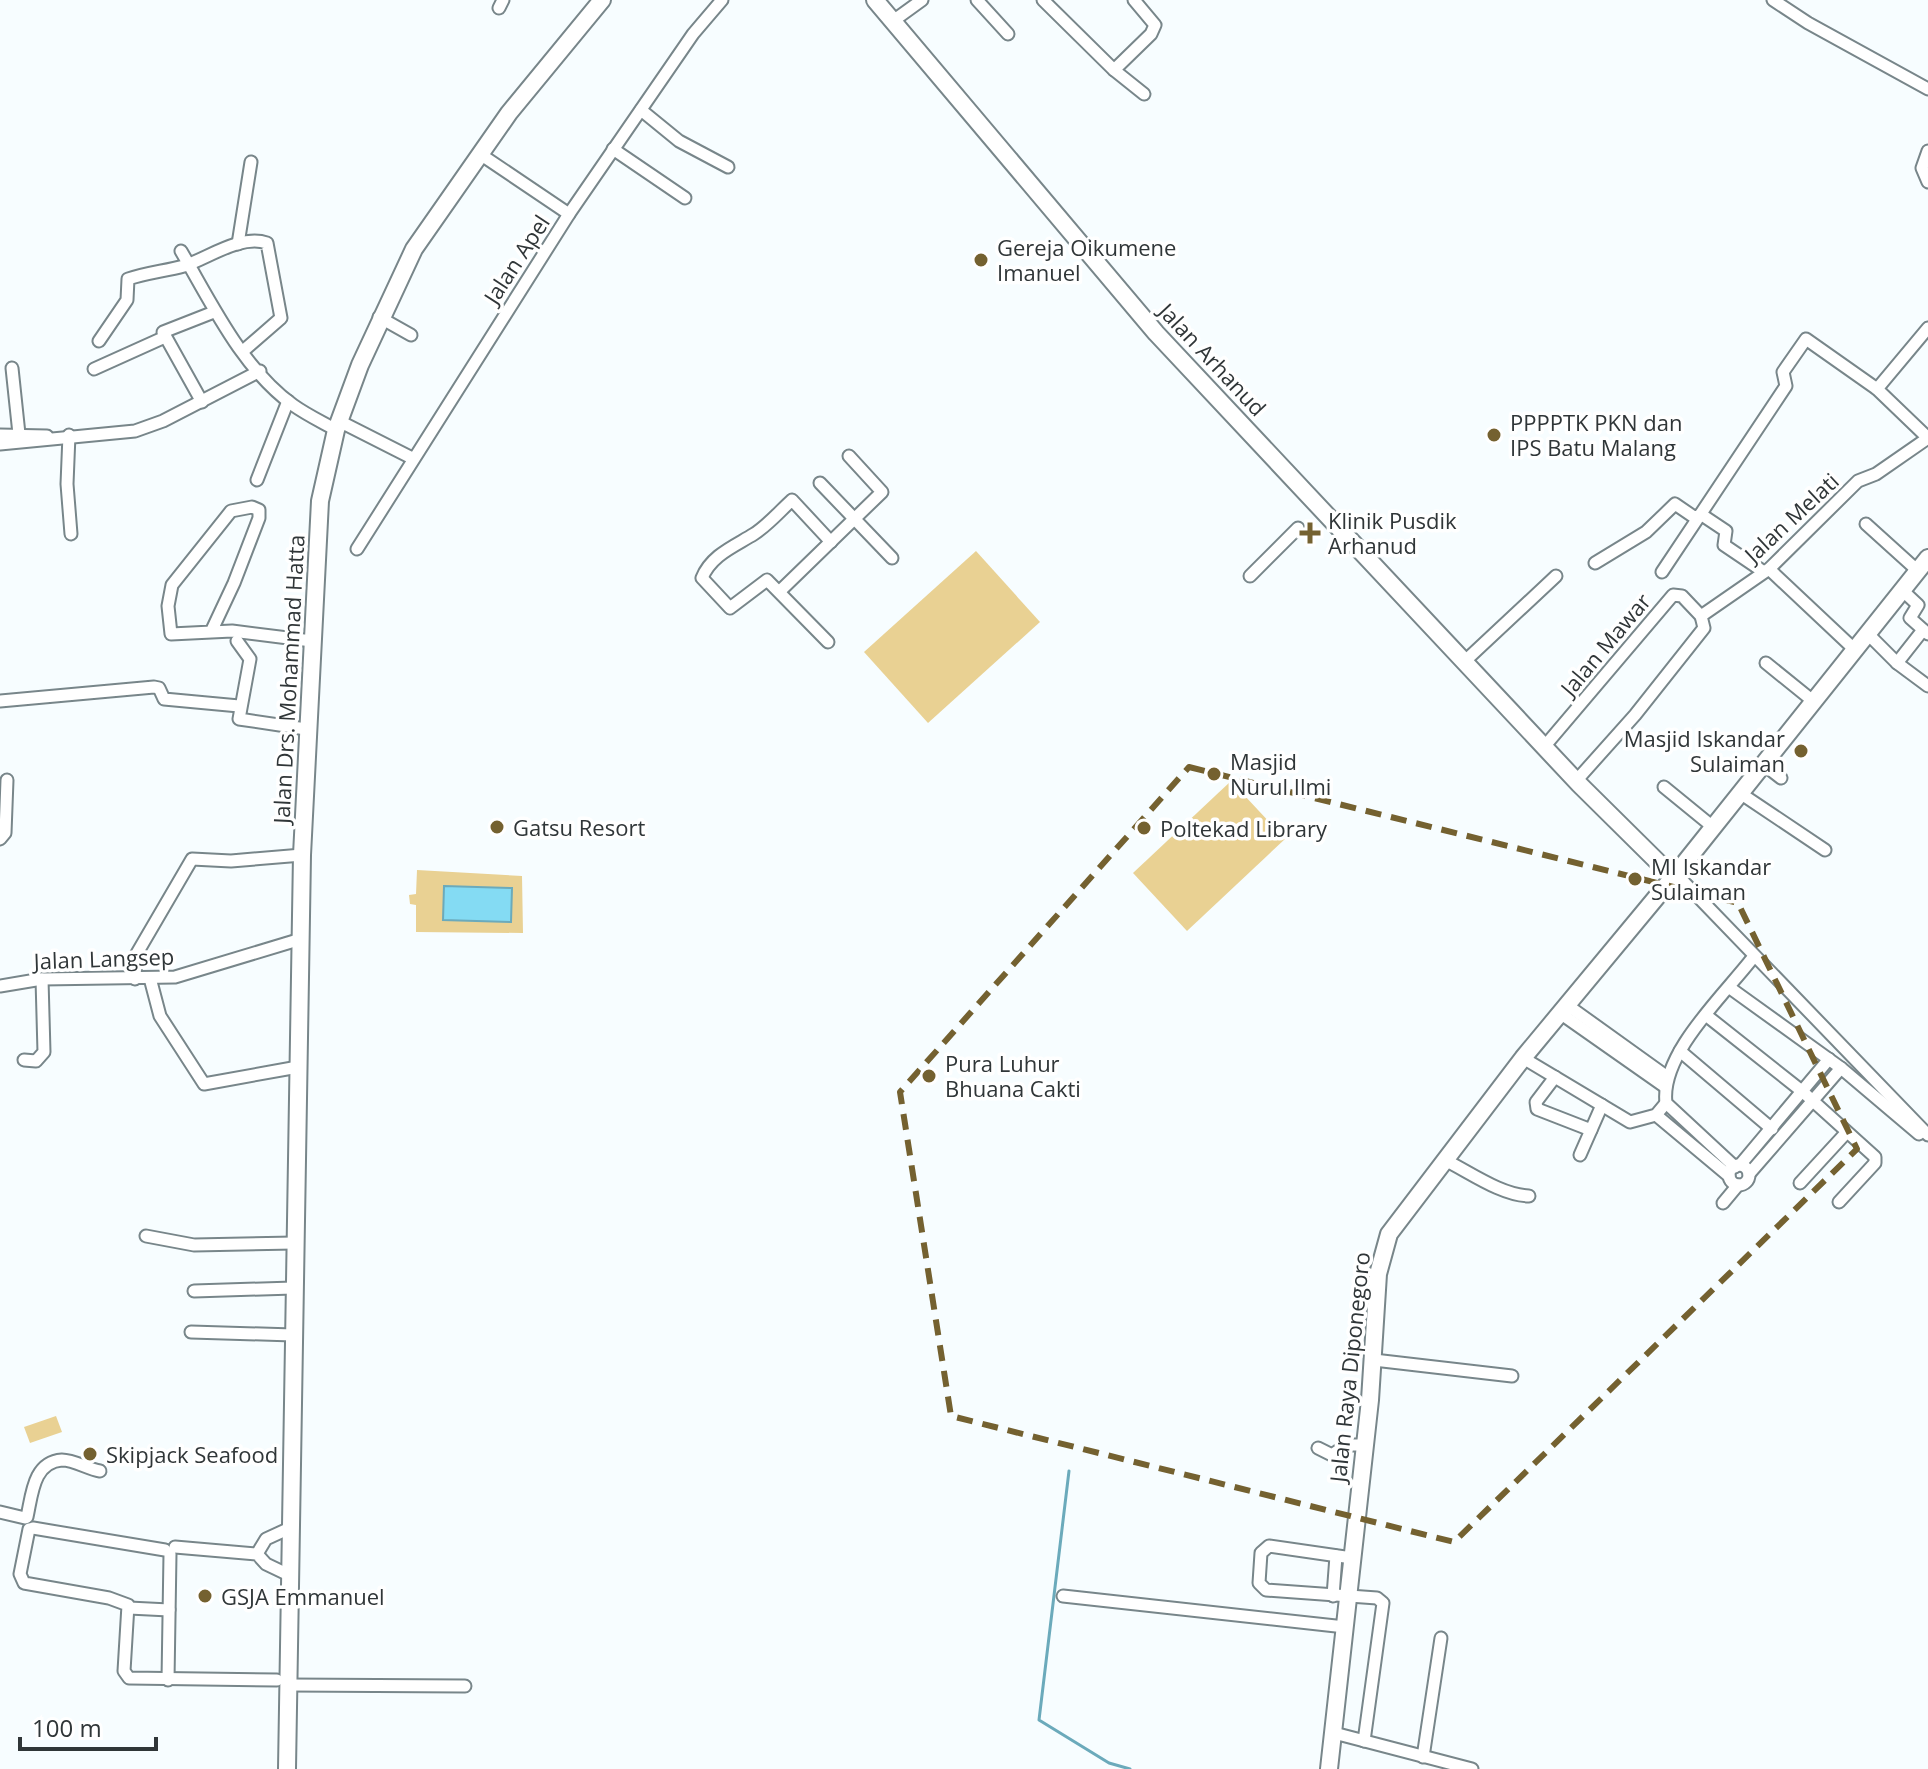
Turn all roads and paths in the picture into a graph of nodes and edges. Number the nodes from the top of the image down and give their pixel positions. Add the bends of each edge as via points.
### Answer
1 (602, 0) edge
2 (722, 0) edge
3 (875, 0) edge
4 (922, 0) edge
5 (977, 0) edge
6 (1043, 0) edge
7 (1134, 0) edge
8 (1773, 0) edge
9 (893, 21) junction
10 (1008, 34) dead end
11 (1114, 70) junction
12 (1928, 89) edge
13 (1144, 94) dead end
14 (641, 110) junction
15 (613, 149) junction
16 (1928, 151) edge
17 (480, 154) junction
18 (251, 162) dead end
19 (728, 167) dead end
20 (1928, 182) edge
21 (685, 198) dead end
22 (569, 214) junction
23 (238, 244) junction
24 (181, 251) dead end
25 (189, 264) junction
26 (214, 312) junction
27 (379, 317) junction
28 (1928, 328) edge
29 (411, 335) dead end
30 (165, 337) junction
31 (99, 341) dead end
32 (1924, 343) edge
33 (243, 351) junction
34 (12, 368) dead end
35 (94, 369) dead end
36 (260, 371) junction
37 (1877, 389) junction
38 (202, 402) junction
39 (291, 403) junction
40 (338, 425) junction
41 (19, 434) junction
42 (0, 435) edge
43 (69, 435) junction
44 (51, 438) junction
45 (1928, 438) edge
46 (0, 444) edge
47 (849, 456) dead end
48 (412, 458) junction
49 (257, 480) dead end
50 (820, 483) dead end
51 (1702, 515) junction
52 (854, 519) junction
53 (1866, 524) dead end
54 (1298, 528) dead end
55 (71, 534) dead end
56 (831, 542) junction
57 (357, 549) dead end
58 (892, 558) dead end
59 (1595, 563) dead end
60 (1923, 565) edge
61 (1767, 570) junction
62 (1662, 572) dead end
63 (1250, 576) dead end
64 (1556, 576) dead end
65 (1902, 590) junction
66 (780, 591) junction
67 (1701, 616) junction
68 (215, 632) junction
69 (1926, 632) edge
70 (1867, 633) junction
71 (234, 636) junction
72 (312, 641) junction
73 (828, 642) dead end
74 (1854, 649) junction
75 (1464, 662) junction
76 (1766, 663) dead end
77 (1897, 663) junction
78 (1928, 686) edge
79 (0, 701) edge
80 (1813, 701) junction
81 (239, 706) junction
82 (306, 729) junction
83 (1544, 747) junction
84 (1763, 764) junction
85 (1781, 778) dead end
86 (7, 780) dead end
87 (1576, 781) junction
88 (1664, 787) dead end
89 (1740, 793) junction
90 (1713, 827) junction
91 (0, 839) edge
92 (1825, 850) dead end
93 (302, 855) junction
94 (1674, 876) junction
95 (301, 939) junction
96 (1751, 960) dead end
97 (150, 978) junction
98 (42, 979) junction
99 (135, 979) junction
100 (0, 986) edge
101 (1730, 988) junction
102 (1563, 1009) junction
103 (1707, 1016) junction
104 (1680, 1051) junction
105 (1523, 1058) junction
106 (1829, 1059) junction
107 (24, 1060) dead end
108 (298, 1067) junction
109 (1841, 1068) junction
110 (1555, 1077) junction
111 (1665, 1081) junction
112 (1807, 1096) junction
113 (1666, 1103) junction
114 (1602, 1105) junction
115 (1656, 1115) junction
116 (1772, 1129) junction
117 (1591, 1130) junction
118 (1846, 1133) junction
119 (1927, 1138) edge
120 (1580, 1155) dead end
121 (1445, 1160) junction
122 (1738, 1174) junction
123 (1800, 1183) dead end
124 (1529, 1196) dead end
125 (1839, 1202) dead end
126 (1723, 1203) dead end
127 (146, 1236) dead end
128 (294, 1243) junction
129 (293, 1288) junction
130 (194, 1291) dead end
131 (191, 1332) dead end
132 (293, 1335) junction
133 (1374, 1360) junction
134 (1512, 1376) dead end
135 (1364, 1445) junction
136 (1318, 1448) dead end
137 (100, 1471) dead end
138 (4, 1512) edge
139 (30, 1522) junction
140 (290, 1528) junction
141 (169, 1549) junction
142 (257, 1554) junction
143 (1344, 1557) junction
144 (289, 1575) junction
145 (1063, 1596) dead end
146 (1341, 1597) junction
147 (129, 1608) junction
148 (169, 1610) junction
149 (1345, 1627) junction
150 (1441, 1638) dead end
151 (168, 1680) junction
152 (282, 1682) junction
153 (465, 1686) dead end
154 (1334, 1733) junction
155 (1364, 1741) junction
156 (1423, 1757) junction
157 (287, 1769) edge
158 (1329, 1769) edge
159 (1472, 1769) edge

1 - 17 street, Jalan Drs. Mohammad Hatta
2 - 14 street, Jalan Apel
3 - 9 street, Jalan Arhanud
4 - 9 street
5 - 10 street
6 - 11 street
7 - 11 street via 1155,25
8 - 12 street
9 - 75 street, Jalan Arhanud via 1156,333
11 - 13 street
14 - 15 street, Jalan Apel
14 - 19 street via 679,141
15 - 21 street
15 - 22 street, Jalan Apel
16 - 20 street via 1922,168
17 - 22 street
17 - 27 street, Jalan Drs. Mohammad Hatta via 425,232
18 - 23 street
22 - 48 street, Jalan Apel
23 - 25 street
23 - 33 street via 267,243 281,312 277,324
24 - 25 street
25 - 26 street
25 - 31 street via 128,279 127,300
26 - 30 street via 165,329
26 - 33 street
27 - 29 street
27 - 40 street, Jalan Drs. Mohammad Hatta
28 - 32 street
30 - 35 street
30 - 38 street
32 - 37 street
33 - 36 street
34 - 41 street
36 - 38 street
36 - 39 street
37 - 45 street
37 - 51 street via 1806,339 1783,372 1786,386
38 - 43 street via 135,431
39 - 40 street
39 - 49 street
40 - 48 street
40 - 72 street, Jalan Drs. Mohammad Hatta via 320,501
41 - 42 street
41 - 44 street
43 - 44 street
43 - 55 street
44 - 46 street
45 - 61 street, Jalan Melati via 1858,481
47 - 52 street via 882,492
48 - 57 street, Jalan Apel
50 - 52 street
51 - 59 street via 1694,517 1675,504 1646,532
51 - 61 street via 1727,532 1724,545
51 - 62 street
52 - 56 street
52 - 58 street
53 - 60 street
54 - 63 street
56 - 66 street
56 - 66 street via 792,500 732,545 703,575 730,608 763,581
60 - 65 street, Jalan Raya Diponegoro
61 - 67 street, Jalan Melati
61 - 74 street
64 - 75 street
65 - 69 street via 1918,605 1909,617
65 - 70 street, Jalan Raya Diponegoro
66 - 73 street
67 - 83 street, Jalan Mawar via 1682,596 1673,595
67 - 87 street via 1705,624 1696,639
68 - 68 street via 171,634 170,588 231,511 257,508 259,518
68 - 71 street
69 - 77 street
70 - 74 street, Jalan Raya Diponegoro
70 - 77 street
71 - 72 street
71 - 81 street via 250,659
72 - 82 street, Jalan Drs. Mohammad Hatta
74 - 80 street, Jalan Raya Diponegoro
75 - 83 street, Jalan Arhanud
76 - 80 street
77 - 78 street
79 - 81 street via 154,687 164,699
80 - 84 street, Jalan Raya Diponegoro
81 - 82 street via 239,719
82 - 93 street, Jalan Drs. Mohammad Hatta
83 - 87 street, Jalan Arhanud
84 - 85 street
84 - 89 street, Jalan Raya Diponegoro
86 - 91 street via 5,833
87 - 94 street, Jalan Arhanud
88 - 90 street
89 - 90 street, Jalan Raya Diponegoro
89 - 92 street
90 - 94 street, Jalan Raya Diponegoro
93 - 95 street, Jalan Drs. Mohammad Hatta
93 - 99 street via 192,859 136,955
94 - 102 street, Jalan Raya Diponegoro
94 - 119 street
95 - 97 street, Jalan Langsep via 192,974
95 - 108 street, Jalan Drs. Mohammad Hatta
96 - 101 street
97 - 99 street, Jalan Langsep
97 - 108 street via 160,1016 204,1084
98 - 99 street, Jalan Langsep
98 - 100 street, Jalan Langsep
98 - 107 street via 44,1052 36,1061
101 - 103 street
101 - 106 street
102 - 105 street, Jalan Raya Diponegoro
102 - 111 street
103 - 104 street
103 - 112 street
104 - 111 street
104 - 116 street
105 - 110 street
105 - 121 street, Jalan Raya Diponegoro
106 - 109 street
106 - 112 street
108 - 128 street, Jalan Drs. Mohammad Hatta
109 - 112 street
109 - 119 street
110 - 114 street
110 - 117 street via 1536,1102 1537,1109
111 - 113 street
112 - 116 street
112 - 118 street
112 - 122 street
113 - 115 street
113 - 122 street
114 - 115 street via 1630,1122
114 - 117 street
115 - 122 street
116 - 122 street
117 - 120 street
118 - 123 street
118 - 125 street via 1876,1160
121 - 124 street via 1507,1193
121 - 133 street, Jalan Raya Diponegoro via 1385,1241
122 - 126 street
127 - 128 street via 194,1245
128 - 129 street, Jalan Drs. Mohammad Hatta
129 - 130 street
129 - 132 street, Jalan Drs. Mohammad Hatta
131 - 132 street
132 - 140 street, Jalan Drs. Mohammad Hatta
133 - 134 street
133 - 135 street, Jalan Raya Diponegoro
135 - 136 street via 1346,1445 1332,1455
135 - 143 street, Jalan Raya Diponegoro
137 - 139 street via 61,1460 41,1469
138 - 139 street
139 - 141 street
139 - 147 street via 20,1574 24,1583 121,1600
140 - 142 street via 266,1539
140 - 144 street, Jalan Drs. Mohammad Hatta
141 - 142 street
141 - 148 street
142 - 144 street
143 - 146 street, Jalan Raya Diponegoro
143 - 146 street via 1269,1546 1261,1553 1259,1583 1266,1590
144 - 152 street, Jalan Drs. Mohammad Hatta
145 - 149 street
146 - 149 street, Jalan Raya Diponegoro
146 - 155 street via 1377,1598 1383,1603
147 - 148 street
147 - 151 street via 125,1674 131,1680
148 - 151 street
149 - 154 street, Jalan Raya Diponegoro
150 - 156 street
151 - 152 street
152 - 153 street
152 - 157 street, Jalan Drs. Mohammad Hatta
154 - 155 street
154 - 158 street, Jalan Raya Diponegoro
155 - 156 street
156 - 159 street

